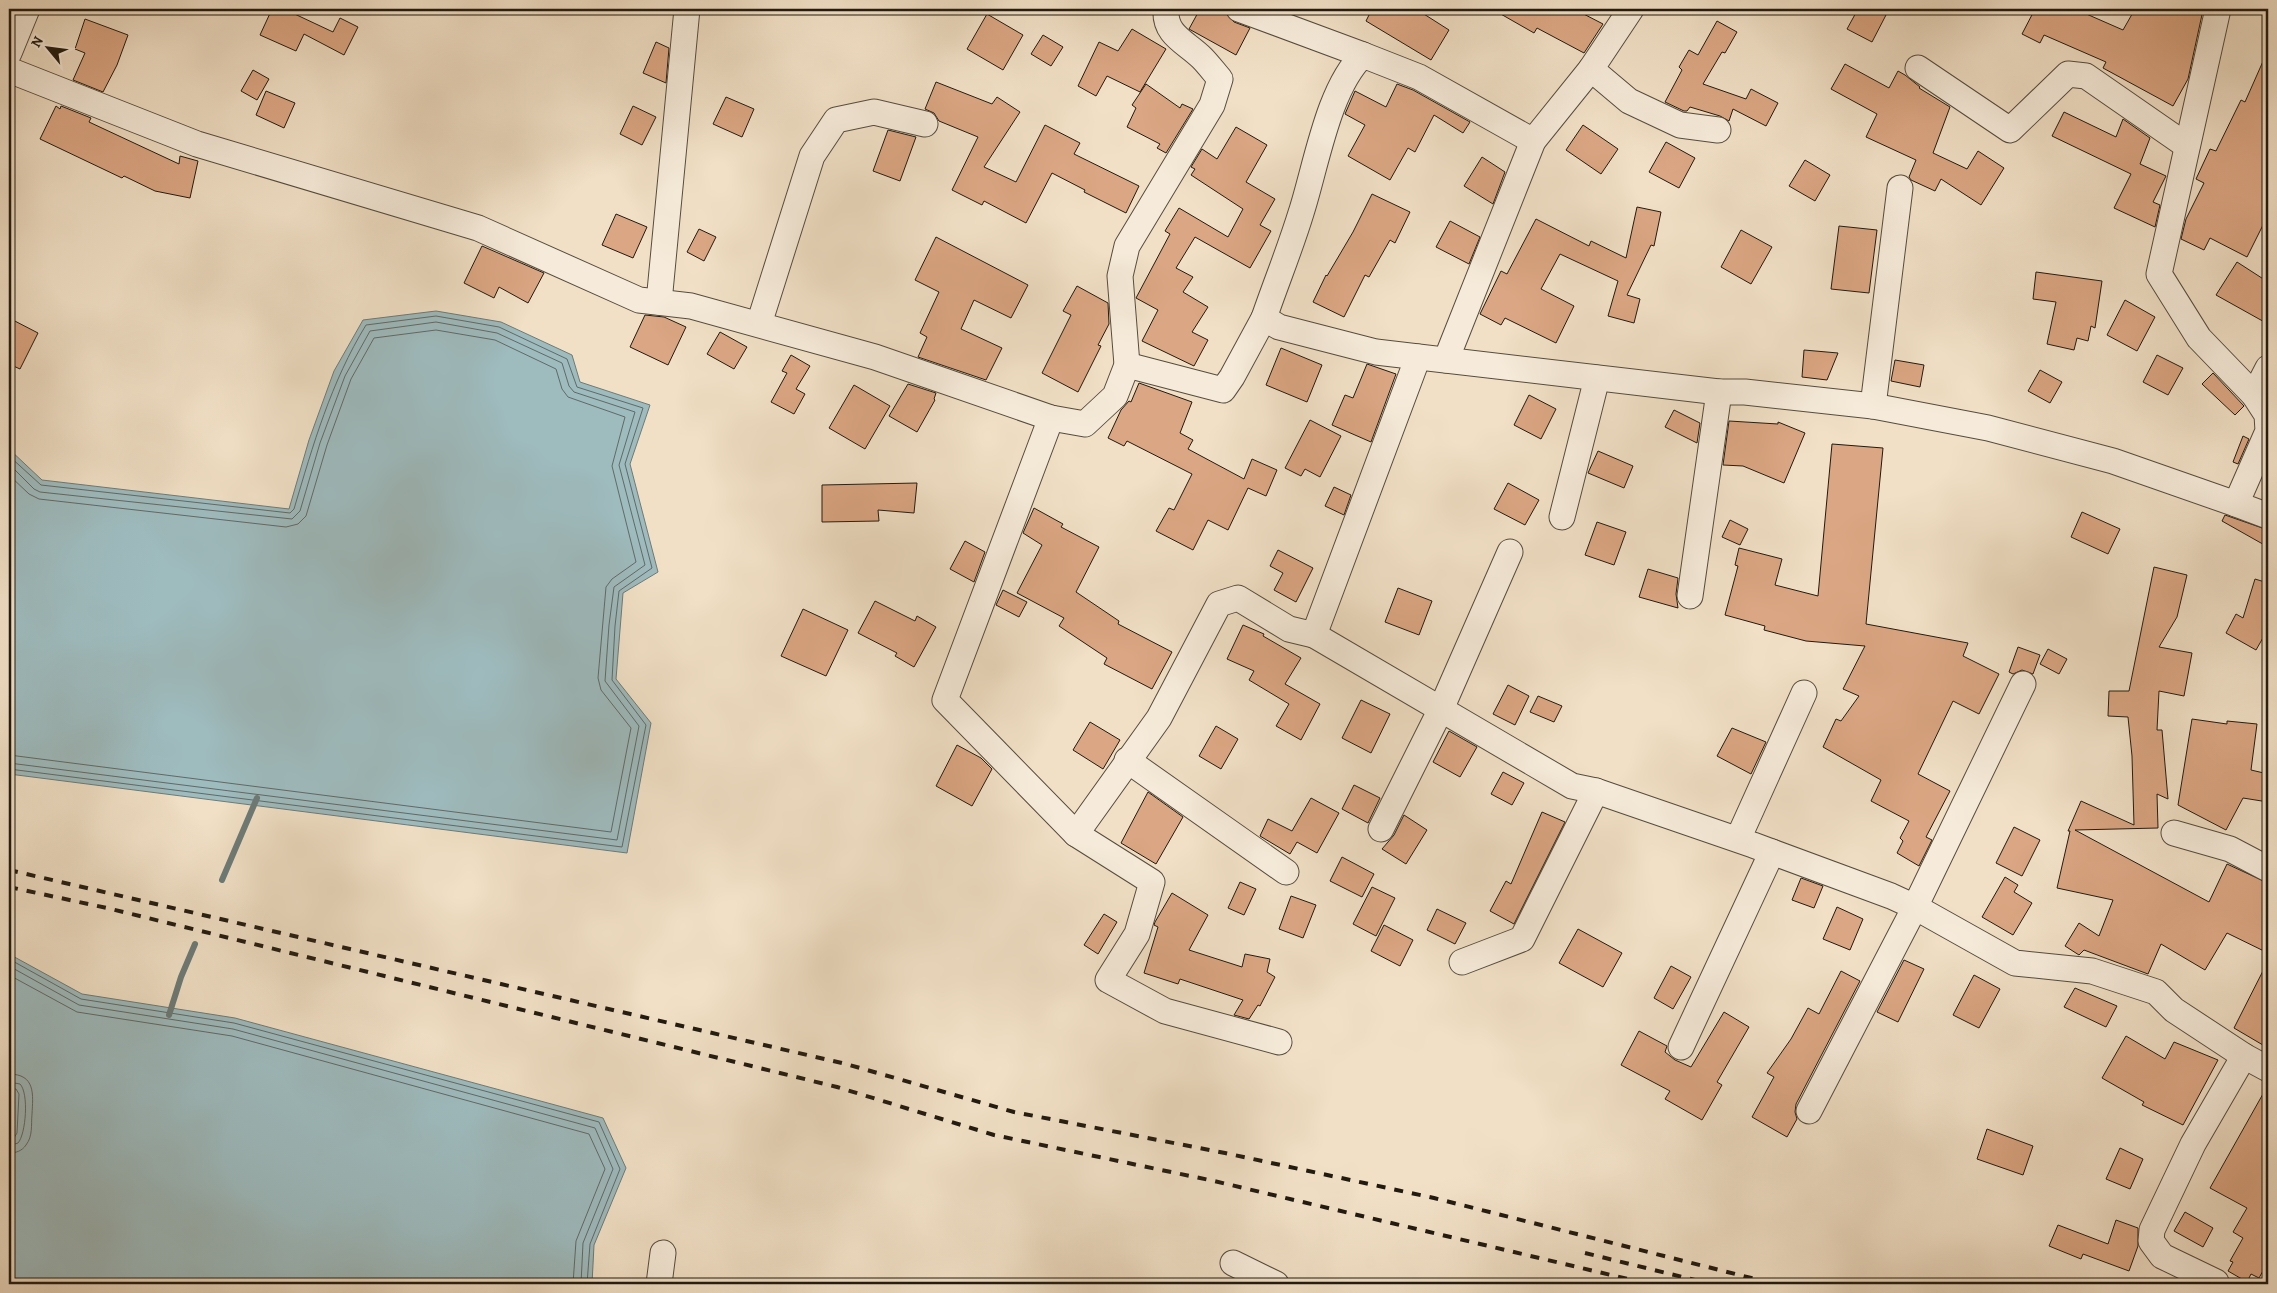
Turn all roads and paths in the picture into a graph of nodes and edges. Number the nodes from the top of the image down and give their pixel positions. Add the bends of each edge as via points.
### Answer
1 (28, 9) edge
2 (687, 9) edge
3 (1166, 9) edge
4 (1239, 9) edge
5 (1631, 9) edge
6 (2218, 9) edge
7 (9, 53) edge
8 (1363, 55) junction
9 (1918, 68) dead end
10 (1591, 69) junction
11 (9, 70) edge
12 (924, 124) dead end
13 (1718, 130) dead end
14 (1534, 141) junction
15 (2187, 146) junction
16 (1900, 188) dead end
17 (659, 302) junction
18 (1264, 318) junction
19 (759, 324) junction
20 (1418, 356) junction
21 (1446, 360) junction
22 (1127, 365) junction
23 (2268, 368) edge
24 (1598, 378) junction
25 (1719, 392) junction
26 (2254, 395) junction
27 (1873, 406) junction
28 (1051, 418) junction
29 (2236, 504) junction
30 (2268, 516) edge
31 (1562, 518) dead end
32 (1510, 552) dead end
33 (1690, 596) dead end
34 (1314, 634) junction
35 (2023, 684) dead end
36 (1804, 692) dead end
37 (1441, 709) junction
38 (1128, 760) junction
39 (1596, 791) junction
40 (1380, 829) dead end
41 (2174, 833) dead end
42 (1076, 834) junction
43 (1738, 839) junction
44 (1772, 852) junction
45 (2268, 869) edge
46 (1286, 872) dead end
47 (1915, 907) junction
48 (1462, 962) dead end
49 (1279, 1042) dead end
50 (1681, 1047) dead end
51 (2244, 1056) junction
52 (2268, 1068) edge
53 (1809, 1111) dead end
54 (663, 1253) dead end
55 (1233, 1263) dead end
56 (2216, 1282) dead end
57 (659, 1284) edge
58 (1276, 1284) edge

1 - 7 street
2 - 17 street
3 - 22 street via 1173,35 1202,57 1220,79 1212,105 1127,246 1120,276
4 - 8 street
5 - 10 street
6 - 15 street
8 - 14 street via 1419,77
8 - 18 street via 1351,66 1326,123 1301,214
9 - 15 street via 2010,130 2068,74 2086,76
10 - 13 street via 1629,101 1680,125
10 - 14 street
11 - 17 street via 197,144 478,228 639,300
12 - 19 street via 874,112 836,120 812,156
14 - 21 street
15 - 26 street via 2159,274 2199,338
16 - 27 street
17 - 19 street via 691,306
18 - 20 street via 1279,327 1366,349
18 - 22 street via 1222,390
19 - 28 street via 875,357
20 - 21 street
20 - 34 street
21 - 24 street
22 - 28 street via 1115,396 1085,424
23 - 26 street
24 - 25 street
24 - 31 street
25 - 27 street
25 - 33 street
26 - 29 street via 2267,415 2268,431
27 - 29 street via 1988,428 2104,459
28 - 42 street via 945,700
29 - 30 street
32 - 37 street
34 - 37 street
34 - 38 street via 1289,629 1238,598 1219,604 1159,718
35 - 47 street
36 - 43 street
37 - 39 street via 1572,786
37 - 40 street
38 - 42 street
38 - 46 street
39 - 43 street
39 - 48 street via 1522,939
41 - 45 street via 2230,849
42 - 49 street via 1152,882 1137,934 1108,980 1165,1011
43 - 44 street
44 - 47 street
44 - 50 street
47 - 51 street via 2015,963 2092,972 2156,992 2174,1010
47 - 53 street
51 - 52 street
51 - 56 street via 2193,1144 2152,1230 2151,1241 2162,1256
54 - 57 street
55 - 58 street

